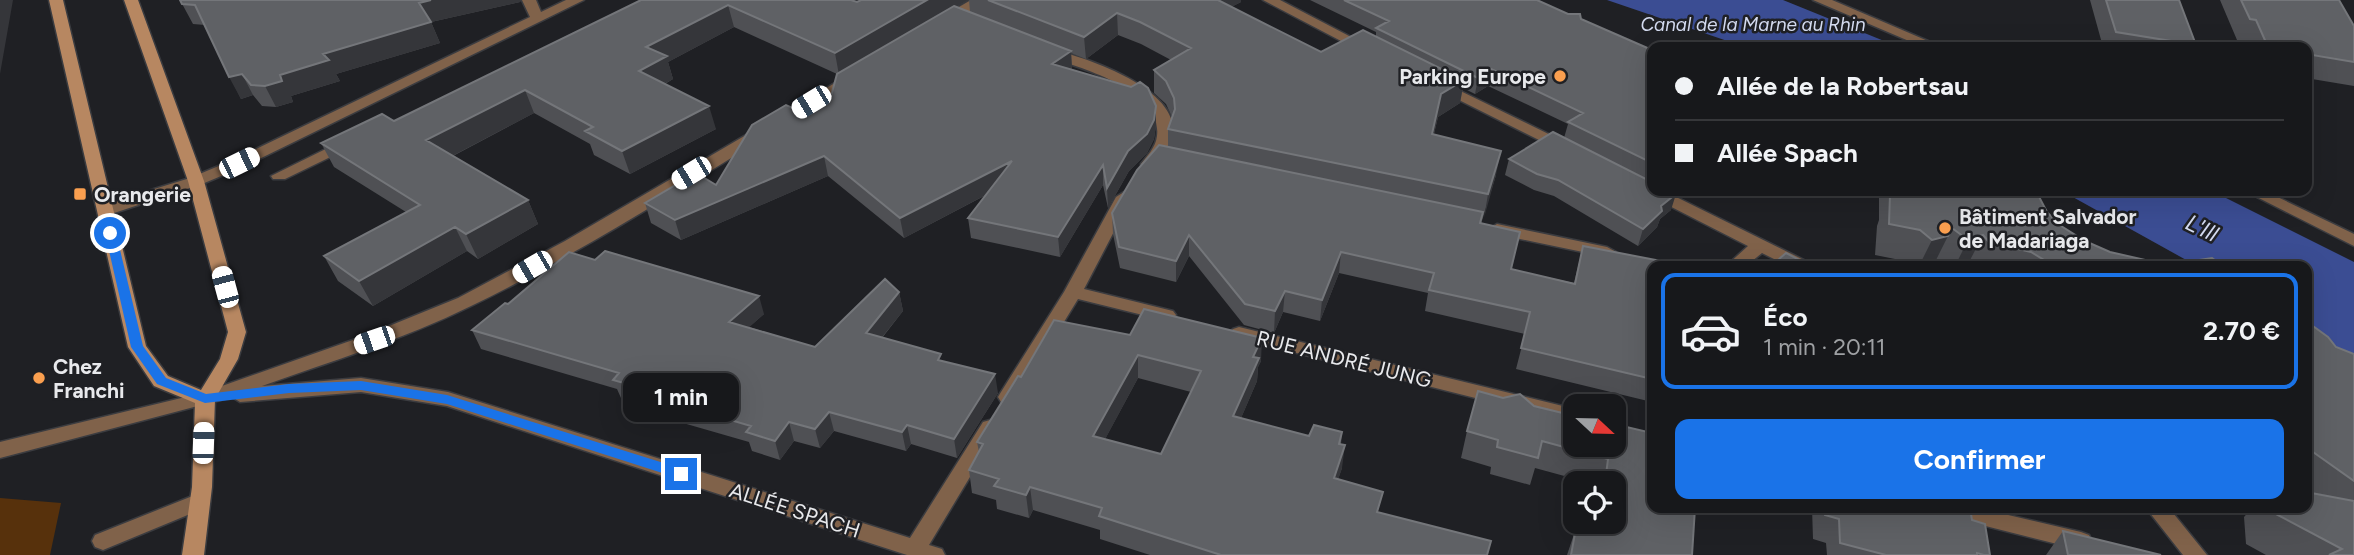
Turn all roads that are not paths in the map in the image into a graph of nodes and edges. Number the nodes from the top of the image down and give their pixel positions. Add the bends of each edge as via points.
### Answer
1 (56, 0) edge
2 (131, 0) edge
3 (529, 0) edge
4 (577, 0) edge
5 (981, 0) edge
6 (1270, 0) edge
7 (1820, 0) edge
8 (955, 16) junction
9 (538, 19) junction
10 (973, 23) edge
11 (931, 30) edge
12 (1923, 42) edge
13 (1034, 47) edge
14 (1377, 54) edge
15 (871, 66) edge
16 (1426, 78) edge
17 (365, 135) edge
18 (1574, 152) edge
19 (279, 176) dead end
20 (196, 181) junction
21 (1635, 183) edge
22 (1647, 189) edge
23 (1661, 196) edge
24 (2263, 196) edge
25 (105, 210) junction
26 (1476, 225) edge
27 (2354, 241) edge
28 (1760, 245) junction
29 (1623, 255) edge
30 (1741, 261) edge
31 (1792, 261) edge
32 (1073, 292) junction
33 (1181, 319) edge
34 (1222, 329) edge
35 (205, 399) junction
36 (1563, 413) edge
37 (0, 450) edge
38 (200, 501) junction
39 (1967, 513) edge
40 (2161, 513) edge
41 (103, 541) dead end
42 (2100, 545) edge
43 (925, 552) edge
44 (193, 555) edge
45 (2196, 555) edge

1 - 25 main road
2 - 20 main road
3 - 9 street
4 - 9 street
5 - 8 street
6 - 14 street
7 - 12 street
8 - 10 street
8 - 11 street
9 - 20 street
13 - 32 street via 1132,85 1156,103 1167,125 1161,160 1136,178
15 - 35 street via 512,278 374,340
16 - 18 street
17 - 19 street
20 - 25 street
20 - 35 main road via 237,332 229,359
21 - 22 street
23 - 28 street
24 - 27 street
25 - 35 main road via 137,347 161,381
26 - 29 street
28 - 30 street
28 - 31 street
32 - 33 street
32 - 43 street
34 - 36 street, RUE ANDRÉ JUNG
35 - 37 street
35 - 38 main road
35 - 43 street, ALLÉE SPACH via 361,385 447,399
38 - 41 street
38 - 44 main road
39 - 42 street
40 - 45 street

